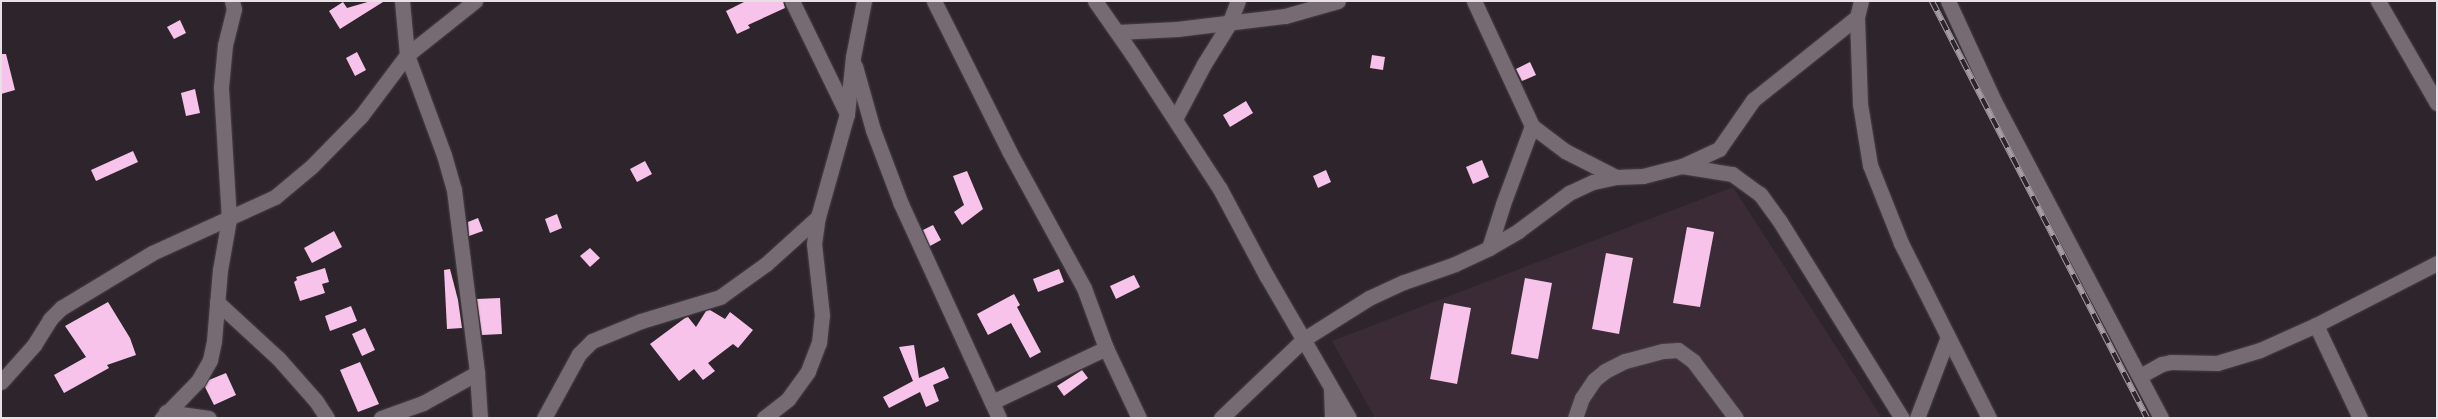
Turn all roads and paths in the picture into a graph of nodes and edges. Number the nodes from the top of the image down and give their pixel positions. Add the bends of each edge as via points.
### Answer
1 (232, 1) edge
2 (402, 1) edge
3 (475, 1) edge
4 (792, 1) edge
5 (864, 1) edge
6 (934, 1) edge
7 (1095, 1) edge
8 (1238, 1) edge
9 (1338, 1) edge
10 (1474, 1) edge
11 (1861, 1) edge
12 (1948, 1) edge
13 (2378, 1) edge
14 (1857, 17) junction
15 (1228, 24) junction
16 (1117, 32) junction
17 (407, 55) junction
18 (852, 57) junction
19 (2437, 103) edge
20 (847, 114) junction
21 (1175, 119) junction
22 (1532, 126) junction
23 (1682, 166) junction
24 (1616, 177) junction
25 (818, 217) junction
26 (229, 219) junction
27 (1489, 248) junction
28 (2437, 263) edge
29 (217, 302) junction
30 (2316, 325) junction
31 (1948, 337) junction
32 (1304, 339) junction
33 (1106, 348) junction
34 (478, 374) junction
35 (2140, 376) junction
36 (1, 382) edge
37 (1330, 385) junction
38 (992, 402) junction
39 (164, 415) edge
40 (210, 418) edge
41 (327, 418) edge
42 (381, 418) edge
43 (480, 418) edge
44 (544, 418) edge
45 (764, 418) edge
46 (998, 418) edge
47 (1139, 418) edge
48 (1221, 418) edge
49 (1332, 418) edge
50 (1349, 418) edge
51 (1575, 418) edge
52 (1736, 418) edge
53 (1902, 418) edge
54 (1917, 418) edge
55 (1989, 418) edge
56 (2161, 418) edge
57 (2360, 418) edge

1 - 26 street via 234,9 221,87
2 - 17 street
3 - 17 street
4 - 20 street
5 - 18 street
6 - 33 street via 1009,151 1084,288
7 - 16 street
8 - 15 street
9 - 15 street via 1285,16
10 - 22 street
11 - 14 street
12 - 35 street via 1994,101
13 - 19 street
14 - 23 street via 1753,100 1719,149
14 - 31 street via 1860,104 1870,165 1901,243
15 - 16 street
15 - 21 street
16 - 21 street
17 - 26 street via 361,116 312,166 275,198
17 - 34 street via 454,190
18 - 20 street
18 - 38 street via 873,130 901,204
20 - 25 street
21 - 32 street via 1220,189
22 - 24 street via 1565,151
22 - 27 street
23 - 24 street via 1643,176
23 - 53 street via 1732,174 1760,194
24 - 27 street via 1593,182 1569,193
25 - 44 street via 766,264 720,298 641,321 592,341 579,354
25 - 45 street via 814,244 822,315 819,342 808,371 788,399
26 - 29 street
26 - 36 street via 152,253 61,308 18,366
27 - 32 street via 1369,298
28 - 30 street
29 - 39 street via 210,360 198,381
29 - 41 street via 278,358
30 - 35 street via 2260,350 2216,363 2171,362
30 - 57 street
31 - 54 street
31 - 55 street
32 - 37 street
32 - 48 street
33 - 38 street
33 - 47 street
34 - 42 street via 423,404
34 - 43 street
35 - 56 street
37 - 49 street
37 - 50 street
38 - 46 street
39 - 40 street
51 - 52 street via 1582,398 1594,380 1606,371 1625,361 1678,350 1693,361

